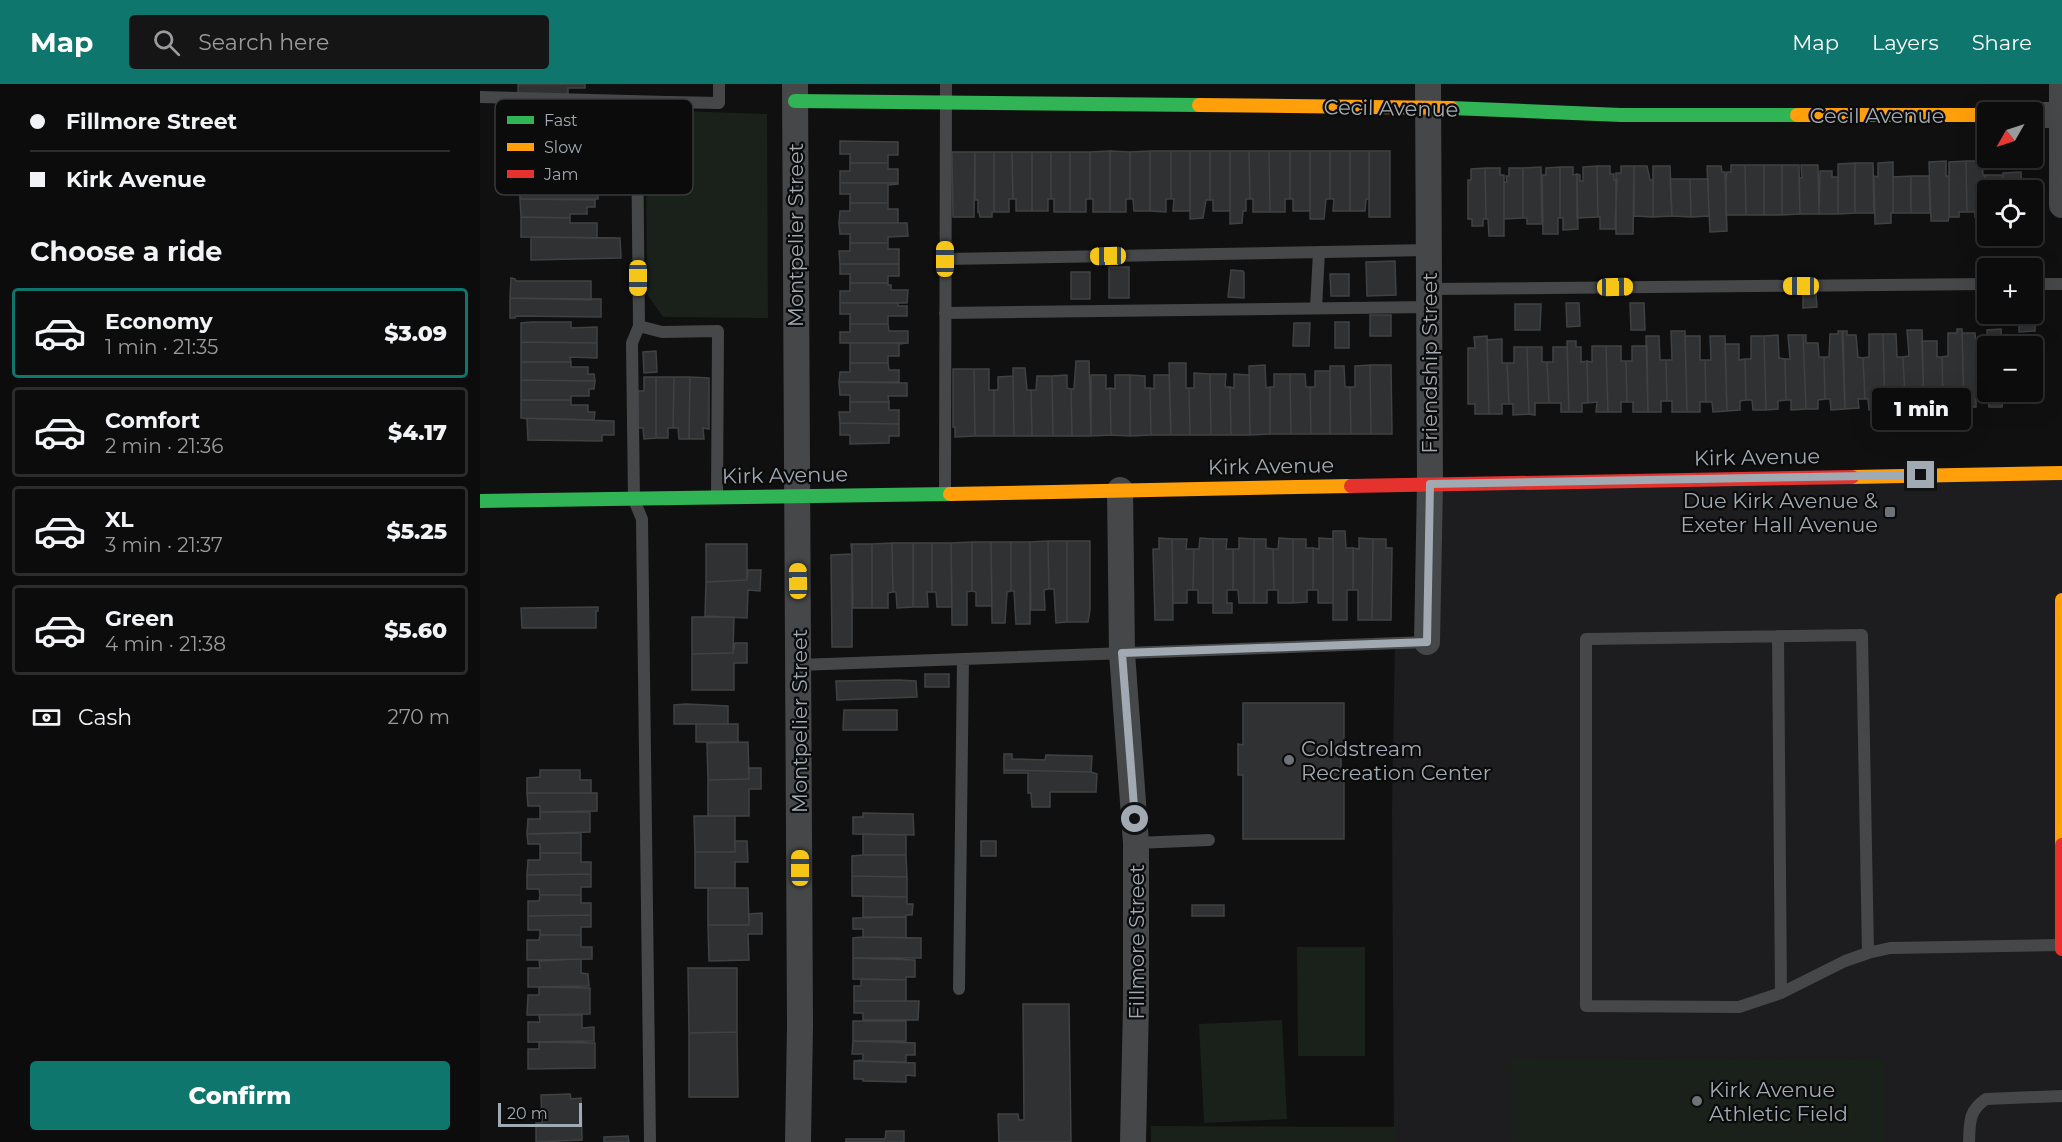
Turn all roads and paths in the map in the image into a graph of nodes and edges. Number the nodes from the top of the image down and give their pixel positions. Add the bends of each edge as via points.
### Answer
1 (719, 84) edge
2 (946, 84) edge
3 (2062, 84) edge
4 (795, 93) edge
5 (1428, 96) edge
6 (480, 97) edge
7 (555, 99) edge
8 (693, 102) edge
9 (946, 103) junction
10 (1977, 115) edge
11 (2043, 115) edge
12 (2061, 115) edge
13 (638, 195) edge
14 (2062, 205) edge
15 (1429, 250) junction
16 (1319, 252) junction
17 (945, 259) junction
18 (1977, 284) edge
19 (2043, 284) edge
20 (2062, 284) edge
21 (1429, 298) junction
22 (1316, 308) junction
23 (945, 313) junction
24 (639, 326) junction
25 (2062, 473) edge
26 (1430, 484) junction
27 (1120, 490) junction
28 (945, 493) junction
29 (796, 496) junction
30 (717, 498) junction
31 (634, 500) junction
32 (480, 501) edge
33 (2062, 600) edge
34 (1778, 636) junction
35 (1427, 642) joint
36 (1122, 653) junction
37 (963, 659) junction
38 (799, 666) junction
39 (1209, 840) dead end
40 (1136, 843) junction
41 (2062, 947) edge
42 (1868, 952) junction
43 (959, 988) dead end
44 (1781, 993) junction
45 (2062, 1096) edge
46 (650, 1142) edge
47 (798, 1142) edge
48 (1133, 1142) edge
49 (1969, 1142) edge

1 - 8 lane via 719,103
2 - 9 lane
3 - 12 street
4 - 9 street, Cecil Avenue
4 - 29 street, Montpelier Street
5 - 9 street, Cecil Avenue
5 - 10 street, Cecil Avenue via 1621,114
5 - 15 street, Friendship Street
6 - 7 lane
9 - 17 lane
11 - 12 street
12 - 14 street
13 - 24 lane
15 - 16 lane
15 - 21 street, Friendship Street
16 - 17 lane
16 - 22 lane
17 - 23 lane
18 - 21 lane
19 - 20 lane
21 - 22 lane
21 - 26 street, Friendship Street
22 - 23 lane
23 - 28 lane
24 - 30 lane via 662,332 718,331
24 - 31 lane via 632,343
25 - 26 street, Kirk Avenue
26 - 27 street, Kirk Avenue
26 - 35 street, Friendship Street
27 - 28 street, Kirk Avenue
27 - 36 street, Fillmore Street
28 - 29 street, Kirk Avenue
29 - 30 street, Kirk Avenue
29 - 38 street, Montpelier Street
30 - 31 street, Kirk Avenue
31 - 32 street, Kirk Avenue
31 - 46 lane via 642,519
33 - 41 street
34 - 42 lane via 1862,635
34 - 44 lane
34 - 44 lane via 1586,639 1586,1006 1739,1007
35 - 36 lane
36 - 37 lane
36 - 40 street, Fillmore Street
37 - 38 lane
37 - 43 lane
38 - 47 street, Montpelier Street
39 - 40 lane
40 - 48 street, Fillmore Street
41 - 42 lane via 1890,948
42 - 44 lane
45 - 49 lane via 1986,1099 1977,1105 1970,1119

